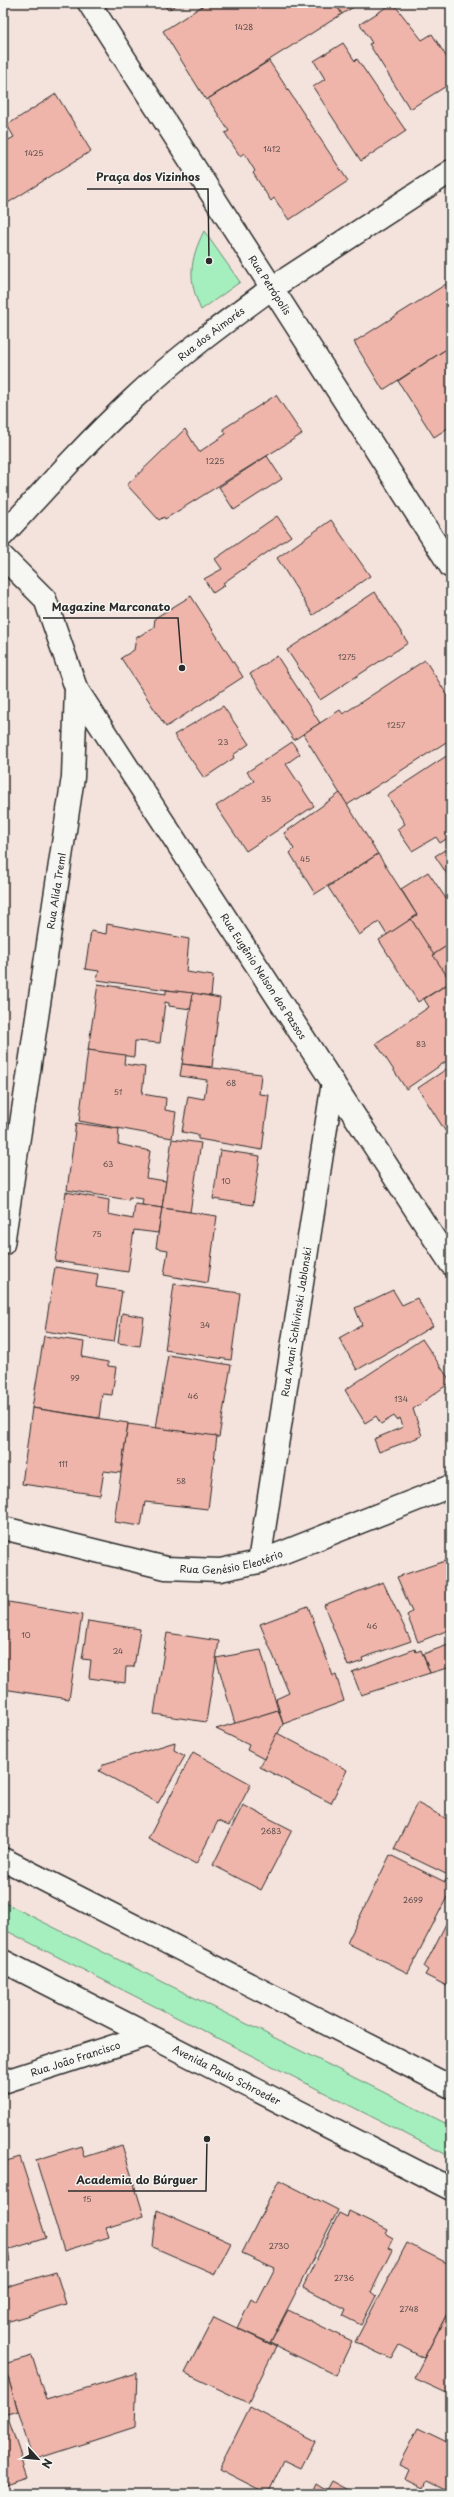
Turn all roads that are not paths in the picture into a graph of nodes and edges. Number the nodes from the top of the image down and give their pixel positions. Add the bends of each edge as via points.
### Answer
1 (89, 3) edge
2 (451, 171) edge
3 (272, 288) junction
4 (3, 535) edge
5 (3, 557) edge
6 (451, 567) edge
7 (76, 688) junction
8 (333, 1082) junction
9 (3, 1244) edge
10 (451, 1264) edge
11 (451, 1486) edge
12 (3, 1528) edge
13 (259, 1562) junction
14 (3, 1859) edge
15 (3, 1961) edge
16 (148, 2035) junction
17 (3, 2082) edge
18 (451, 2087) edge
19 (451, 2190) edge

1 - 3 street, Rua Petrópolis
2 - 3 street, Rua dos Aimorés
3 - 4 street, Rua dos Aimorés via 195,346 133,399 65,467
3 - 6 street, Rua Petrópolis
5 - 7 street, Rua Alida Treml via 45,599
7 - 8 street, Rua Eugênio Nelson dos Passos
7 - 9 street, Rua Alida Treml via 73,777
8 - 10 street, Rua Eugênio Nelson dos Passos
8 - 13 street, Rua Avani Schlivinski Jablonski
11 - 13 street, Rua Genésio Eleotério
12 - 13 street, Rua Genésio Eleotério via 166,1568 220,1570
14 - 18 street
15 - 16 street, Avenida Paulo Schroeder
16 - 17 street, Rua João Francisco
16 - 19 street, Avenida Paulo Schroeder

